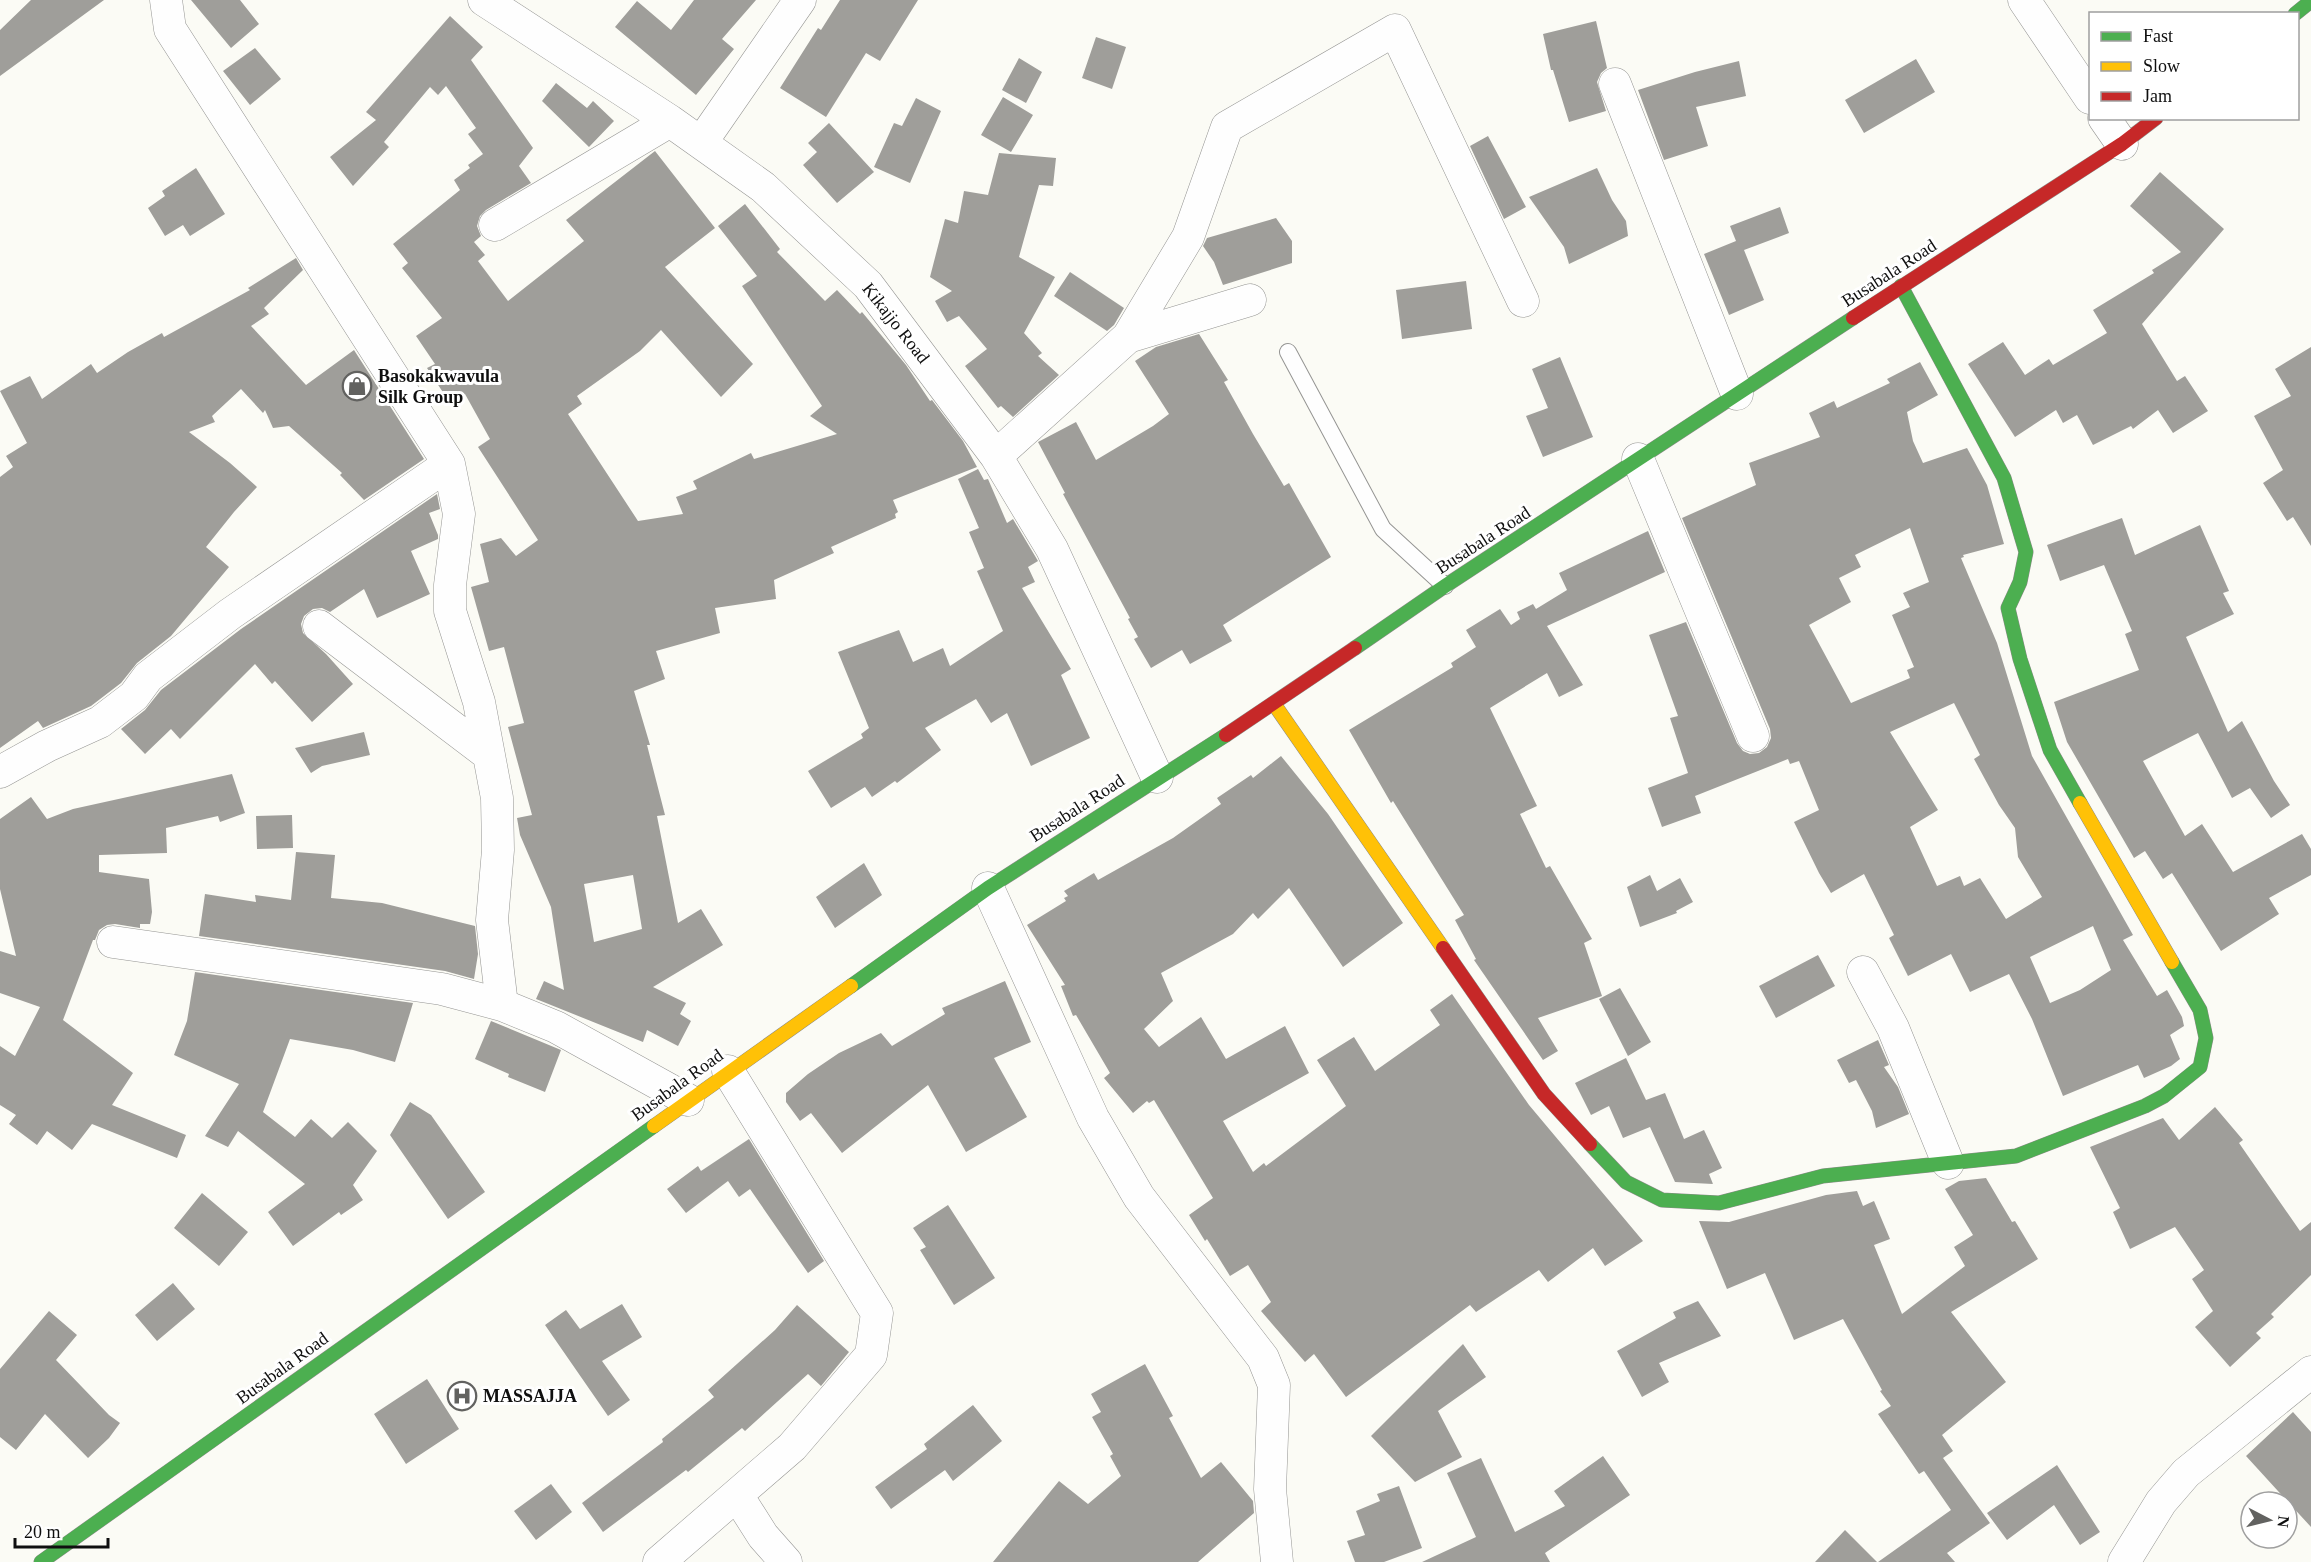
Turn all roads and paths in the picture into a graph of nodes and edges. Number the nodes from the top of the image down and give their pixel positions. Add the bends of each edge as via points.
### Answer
1 (166, 0) edge
2 (484, 0) edge
3 (800, 0) edge
4 (2024, 0) edge
5 (2311, 2) edge
6 (2298, 12) edge
7 (1615, 84) dead end
8 (2089, 95) edge
9 (2105, 120) edge
10 (2153, 120) edge
11 (670, 122) junction
12 (701, 143) junction
13 (2122, 144) junction
14 (495, 225) dead end
15 (1901, 286) junction
16 (1250, 300) dead end
17 (1523, 301) dead end
18 (1128, 337) junction
19 (1288, 352) dead end
20 (1737, 394) junction
21 (996, 456) junction
22 (1638, 459) junction
23 (449, 464) junction
24 (1445, 586) junction
25 (319, 626) dead end
26 (1274, 704) junction
27 (1753, 736) dead end
28 (489, 755) junction
29 (0, 772) edge
30 (1157, 777) junction
31 (988, 888) junction
32 (112, 942) dead end
33 (1863, 972) dead end
34 (502, 1005) junction
35 (728, 1071) junction
36 (688, 1100) junction
37 (1948, 1163) junction
38 (2311, 1372) edge
39 (737, 1494) junction
40 (42, 1562) edge
41 (659, 1562) edge
42 (786, 1562) edge
43 (1277, 1562) edge
44 (2124, 1562) edge

1 - 23 street via 170,29
2 - 11 street, Kikajjo Road
3 - 12 street
4 - 8 street
5 - 6 street
7 - 20 street
9 - 13 street
10 - 13 street, Busabala Road
11 - 12 street, Kikajjo Road
11 - 14 street
12 - 21 street, Kikajjo Road via 763,187 868,285
13 - 15 street, Busabala Road
15 - 20 street, Busabala Road
15 - 37 street via 2004,478 2026,552 2020,582 2008,608 2050,750 2200,1010 2206,1038 2200,1067 2145,1106 2016,1156
16 - 18 street
17 - 18 street via 1395,30 1227,127 1188,237
18 - 21 street
19 - 24 lane via 1383,529
20 - 22 street, Busabala Road
21 - 30 street, Kikajjo Road via 1052,549
22 - 24 street, Busabala Road
22 - 27 street
23 - 28 street via 459,514 450,611 479,702
23 - 29 street via 230,614 148,678 134,696 100,722
24 - 26 street, Busabala Road
25 - 28 street
26 - 30 street, Busabala Road
26 - 37 street via 1544,1094 1626,1182 1662,1200 1719,1203 1823,1176
28 - 34 street via 497,798 498,850 492,920
30 - 31 street, Busabala Road
31 - 35 street, Busabala Road
31 - 43 street via 1093,1118 1122,1168 1139,1197 1263,1358 1274,1385 1270,1489
32 - 34 street via 442,990
33 - 37 street via 1893,1028
34 - 36 street via 556,1027
35 - 36 street, Busabala Road
35 - 39 street via 877,1313 872,1354 792,1447
36 - 40 street, Busabala Road
38 - 44 street via 2186,1473 2161,1502
39 - 41 street
39 - 42 street via 763,1536

